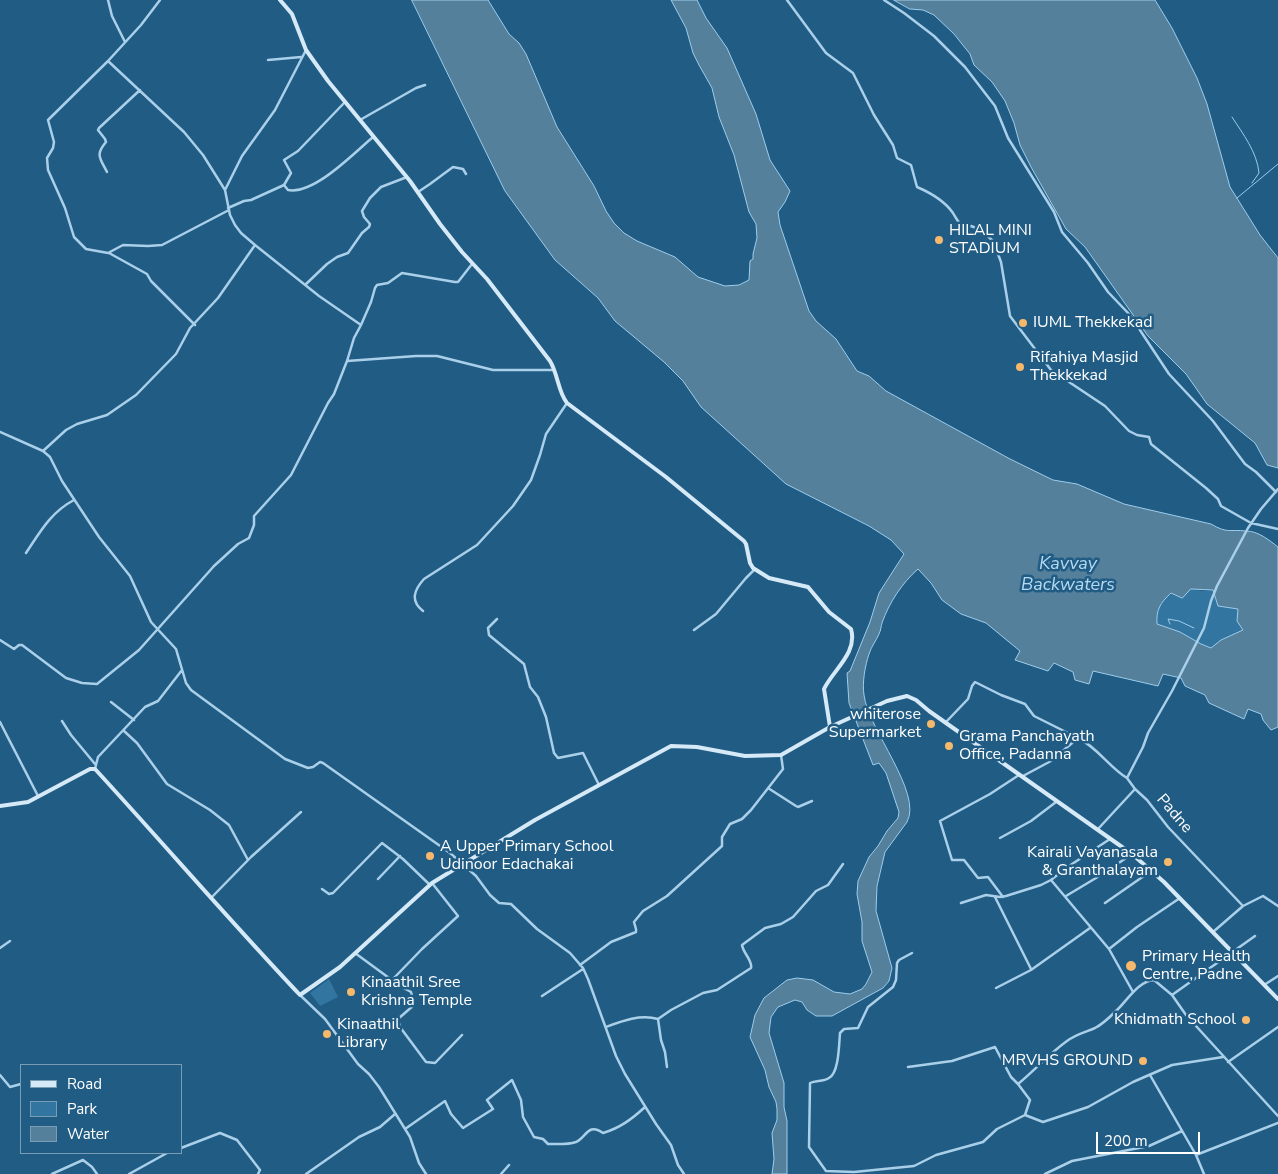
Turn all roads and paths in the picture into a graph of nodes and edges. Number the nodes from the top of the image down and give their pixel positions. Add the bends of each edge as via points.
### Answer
1 (108, 0) edge
2 (160, 0) edge
3 (280, 0) edge
4 (786, 0) edge
5 (884, 0) edge
6 (125, 42) junction
7 (306, 50) junction
8 (301, 57) junction
9 (268, 60) dead end
10 (108, 61) junction
11 (425, 85) dead end
12 (140, 90) junction
13 (346, 102) junction
14 (360, 120) junction
15 (373, 136) junction
16 (107, 172) dead end
17 (466, 174) dead end
18 (407, 178) junction
19 (284, 185) junction
20 (225, 190) junction
21 (418, 192) junction
22 (228, 209) junction
23 (255, 245) junction
24 (108, 252) junction
25 (472, 264) junction
26 (305, 285) junction
27 (195, 325) junction
28 (361, 325) junction
29 (347, 361) junction
30 (555, 370) junction
31 (567, 403) junction
32 (0, 432) edge
33 (43, 451) junction
34 (1277, 490) edge
35 (74, 500) junction
36 (1251, 523) junction
37 (1278, 529) edge
38 (26, 553) dead end
39 (754, 569) junction
40 (423, 611) dead end
41 (496, 618) dead end
42 (158, 630) junction
43 (694, 630) dead end
44 (0, 640) edge
45 (182, 670) junction
46 (111, 702) dead end
47 (134, 720) junction
48 (62, 721) dead end
49 (0, 722) edge
50 (945, 722) junction
51 (830, 727) junction
52 (124, 731) junction
53 (1078, 738) junction
54 (781, 755) junction
55 (95, 766) junction
56 (1020, 776) junction
57 (1127, 778) junction
58 (599, 786) junction
59 (768, 788) junction
60 (1135, 789) junction
61 (38, 796) junction
62 (812, 801) dead end
63 (1056, 802) junction
64 (0, 806) edge
65 (300, 812) dead end
66 (1098, 829) junction
67 (1000, 838) dead end
68 (1110, 839) junction
69 (1132, 854) junction
70 (400, 856) junction
71 (248, 860) junction
72 (464, 864) junction
73 (843, 864) dead end
74 (1152, 871) junction
75 (378, 878) dead end
76 (1051, 880) junction
77 (431, 884) junction
78 (322, 888) dead end
79 (1065, 896) junction
80 (996, 897) junction
81 (1003, 897) junction
82 (1180, 898) junction
83 (210, 899) junction
84 (961, 903) dead end
85 (1105, 903) dead end
86 (1243, 906) junction
87 (1278, 906) edge
88 (1090, 928) junction
89 (1213, 932) junction
90 (1254, 936) dead end
91 (10, 942) dead end
92 (0, 948) edge
93 (1109, 949) junction
94 (1233, 952) junction
95 (355, 953) junction
96 (912, 953) dead end
97 (580, 965) junction
98 (583, 969) junction
99 (1031, 970) junction
100 (1278, 976) edge
101 (392, 980) junction
102 (1264, 985) junction
103 (996, 988) dead end
104 (1133, 992) junction
105 (300, 995) junction
106 (1172, 995) junction
107 (542, 996) dead end
108 (1278, 999) edge
109 (658, 1019) junction
110 (606, 1027) junction
111 (1278, 1027) edge
112 (462, 1035) dead end
113 (1223, 1057) junction
114 (1228, 1062) junction
115 (666, 1067) dead end
116 (908, 1068) dead end
117 (0, 1075) edge
118 (1150, 1075) junction
119 (20, 1084) edge
120 (1018, 1084) junction
121 (645, 1107) junction
122 (395, 1114) junction
123 (1025, 1114) junction
124 (1278, 1116) edge
125 (1278, 1123) edge
126 (405, 1129) junction
127 (1182, 1131) junction
128 (182, 1148) edge
129 (165, 1154) edge
130 (1196, 1155) junction
131 (509, 1165) dead end
132 (854, 1173) edge
133 (52, 1174) edge
134 (97, 1174) edge
135 (129, 1174) edge
136 (258, 1174) edge
137 (306, 1174) edge
138 (426, 1174) edge
139 (501, 1174) edge
140 (684, 1174) edge
141 (1045, 1174) edge
142 (1204, 1174) edge

1 - 6 street
2 - 6 street
3 - 7 main road via 292,14
4 - 36 street via 826,53 853,73 874,115 894,144 897,158 911,165 917,187 941,200 958,224 965,229 971,226 981,230 993,242 1001,262 1010,316 1051,370 1105,406 1128,431 1148,437 1151,444 1206,488 1221,506
5 - 34 street via 934,36 965,67 995,106 1008,138 1054,212 1062,232 1136,324 1169,374 1213,420 1245,464
6 - 10 street
7 - 8 street
7 - 13 main road
8 - 9 street
8 - 20 street via 275,110 242,156
10 - 12 street
10 - 24 street via 50,116 48,120 54,142 47,158 48,170 74,237 86,249
11 - 14 street
12 - 16 street via 98,130 106,142 99,155
12 - 20 street via 184,132
13 - 14 main road
13 - 19 street via 284,160 291,173
14 - 15 main road
15 - 18 main road
15 - 19 street via 322,179 294,191
17 - 21 street via 463,169 453,167
18 - 21 main road
18 - 26 street via 378,189 362,211 369,228 348,253 327,264
19 - 22 street
20 - 22 street
21 - 25 main road
22 - 23 street via 241,233
22 - 24 street via 162,245 123,245
23 - 26 street
23 - 27 street
24 - 27 street via 147,274
25 - 28 street via 455,282 402,273 388,283 377,285
25 - 30 main road
26 - 28 street
27 - 33 street via 190,328 176,354 136,395 107,415 66,430
28 - 29 street
29 - 30 street via 437,356 493,370
29 - 42 street via 334,394 291,475 254,516 249,538 214,566
30 - 31 main road
31 - 39 main road via 666,477 744,541
31 - 40 street via 546,434 531,480 513,506 477,545 418,586 416,606
32 - 33 street
33 - 35 street via 50,457
34 - 36 street
35 - 38 street via 56,512
35 - 42 street via 130,576 144,609
36 - 37 street
36 - 57 street via 1217,586 1204,628
39 - 43 street via 716,614
39 - 51 main road via 769,578 808,587 828,612 851,629 848,654 824,689
41 - 58 street via 488,628 488,635 524,664 530,687 546,716 554,753 558,758 583,753
42 - 44 street via 101,682 92,685 66,678 22,645 14,649
42 - 45 street via 176,648
45 - 47 street via 158,701 148,705
45 - 72 street via 191,690 270,749 302,767 313,768 323,763
46 - 47 street
47 - 52 street
48 - 55 street
49 - 61 street
50 - 51 main road via 911,697 902,696
50 - 53 street, Padne via 968,700 975,682 1026,704 1034,716
50 - 56 main road
51 - 54 main road
52 - 55 street via 98,757
52 - 71 street via 137,743 167,784 228,825
53 - 56 street via 1051,761
53 - 57 street, Padne
54 - 58 main road via 745,756 671,746
54 - 59 street via 783,769
55 - 61 main road
55 - 83 main road
56 - 63 main road
56 - 81 street via 940,821 952,860 964,860 978,878 988,877
57 - 60 street, Padne
58 - 72 main road via 535,820
59 - 62 street via 798,807
59 - 97 street via 742,819 730,824 722,837 722,846 667,896 635,919 636,932 611,942
60 - 66 street
60 - 86 street, Padne
61 - 64 main road via 28,802
63 - 66 main road
63 - 67 street
65 - 71 street
66 - 68 main road
68 - 69 main road
68 - 76 street
69 - 74 main road
69 - 79 street
70 - 75 street
70 - 77 street
70 - 78 street via 382,843 333,892 329,894
71 - 83 street
72 - 77 main road
72 - 97 street via 499,903 518,909
73 - 109 street via 828,885 816,891 794,916 781,924 764,928 742,945 751,968 717,990 703,993
74 - 82 main road
74 - 85 street
76 - 79 street
76 - 81 street
77 - 95 main road
77 - 101 street via 458,916
79 - 88 street
80 - 81 street
80 - 84 street via 986,895
80 - 99 street
82 - 89 main road
82 - 93 street
83 - 105 main road
86 - 87 street via 1263,896
86 - 89 street
88 - 93 street
88 - 99 street
89 - 94 main road
90 - 94 street
91 - 92 street
93 - 104 street
94 - 102 main road
94 - 106 street
95 - 101 street
95 - 105 main road
96 - 132 street via 899,960 893,987 868,1007 858,1028 840,1033 838,1063 832,1076 814,1081 809,1086 809,1147 826,1171
97 - 98 street
98 - 107 street
98 - 110 street
99 - 103 street
100 - 102 street
101 - 112 street via 411,992 414,1005 398,1019 400,1027 426,1062 435,1063
102 - 108 main road
104 - 106 street via 1154,980
104 - 120 street via 1103,1023 1066,1041
105 - 122 street via 325,1019 369,1074
106 - 113 street
109 - 110 street via 629,1019
109 - 115 street
110 - 121 street via 616,1056
111 - 114 street
113 - 114 street
113 - 118 street via 1172,1065
114 - 124 street
116 - 120 street via 952,1061 994,1047 1010,1077
117 - 119 street via 10,1087
118 - 123 street via 1088,1107 1043,1122
118 - 127 street
120 - 123 street via 1030,1100
121 - 126 street via 612,1130 603,1133 592,1130 575,1142 548,1144 534,1137 523,1117 521,1100 512,1080 487,1100 493,1109 463,1128 445,1101
121 - 140 street via 671,1145
122 - 126 street
122 - 137 street
123 - 132 street via 983,1142 936,1155 914,1166
125 - 130 street
126 - 138 street
127 - 130 street
127 - 141 street via 1149,1146 1072,1161
128 - 136 street via 220,1133 236,1140 260,1170
129 - 135 street
130 - 142 street
131 - 139 street
133 - 134 street via 83,1160

